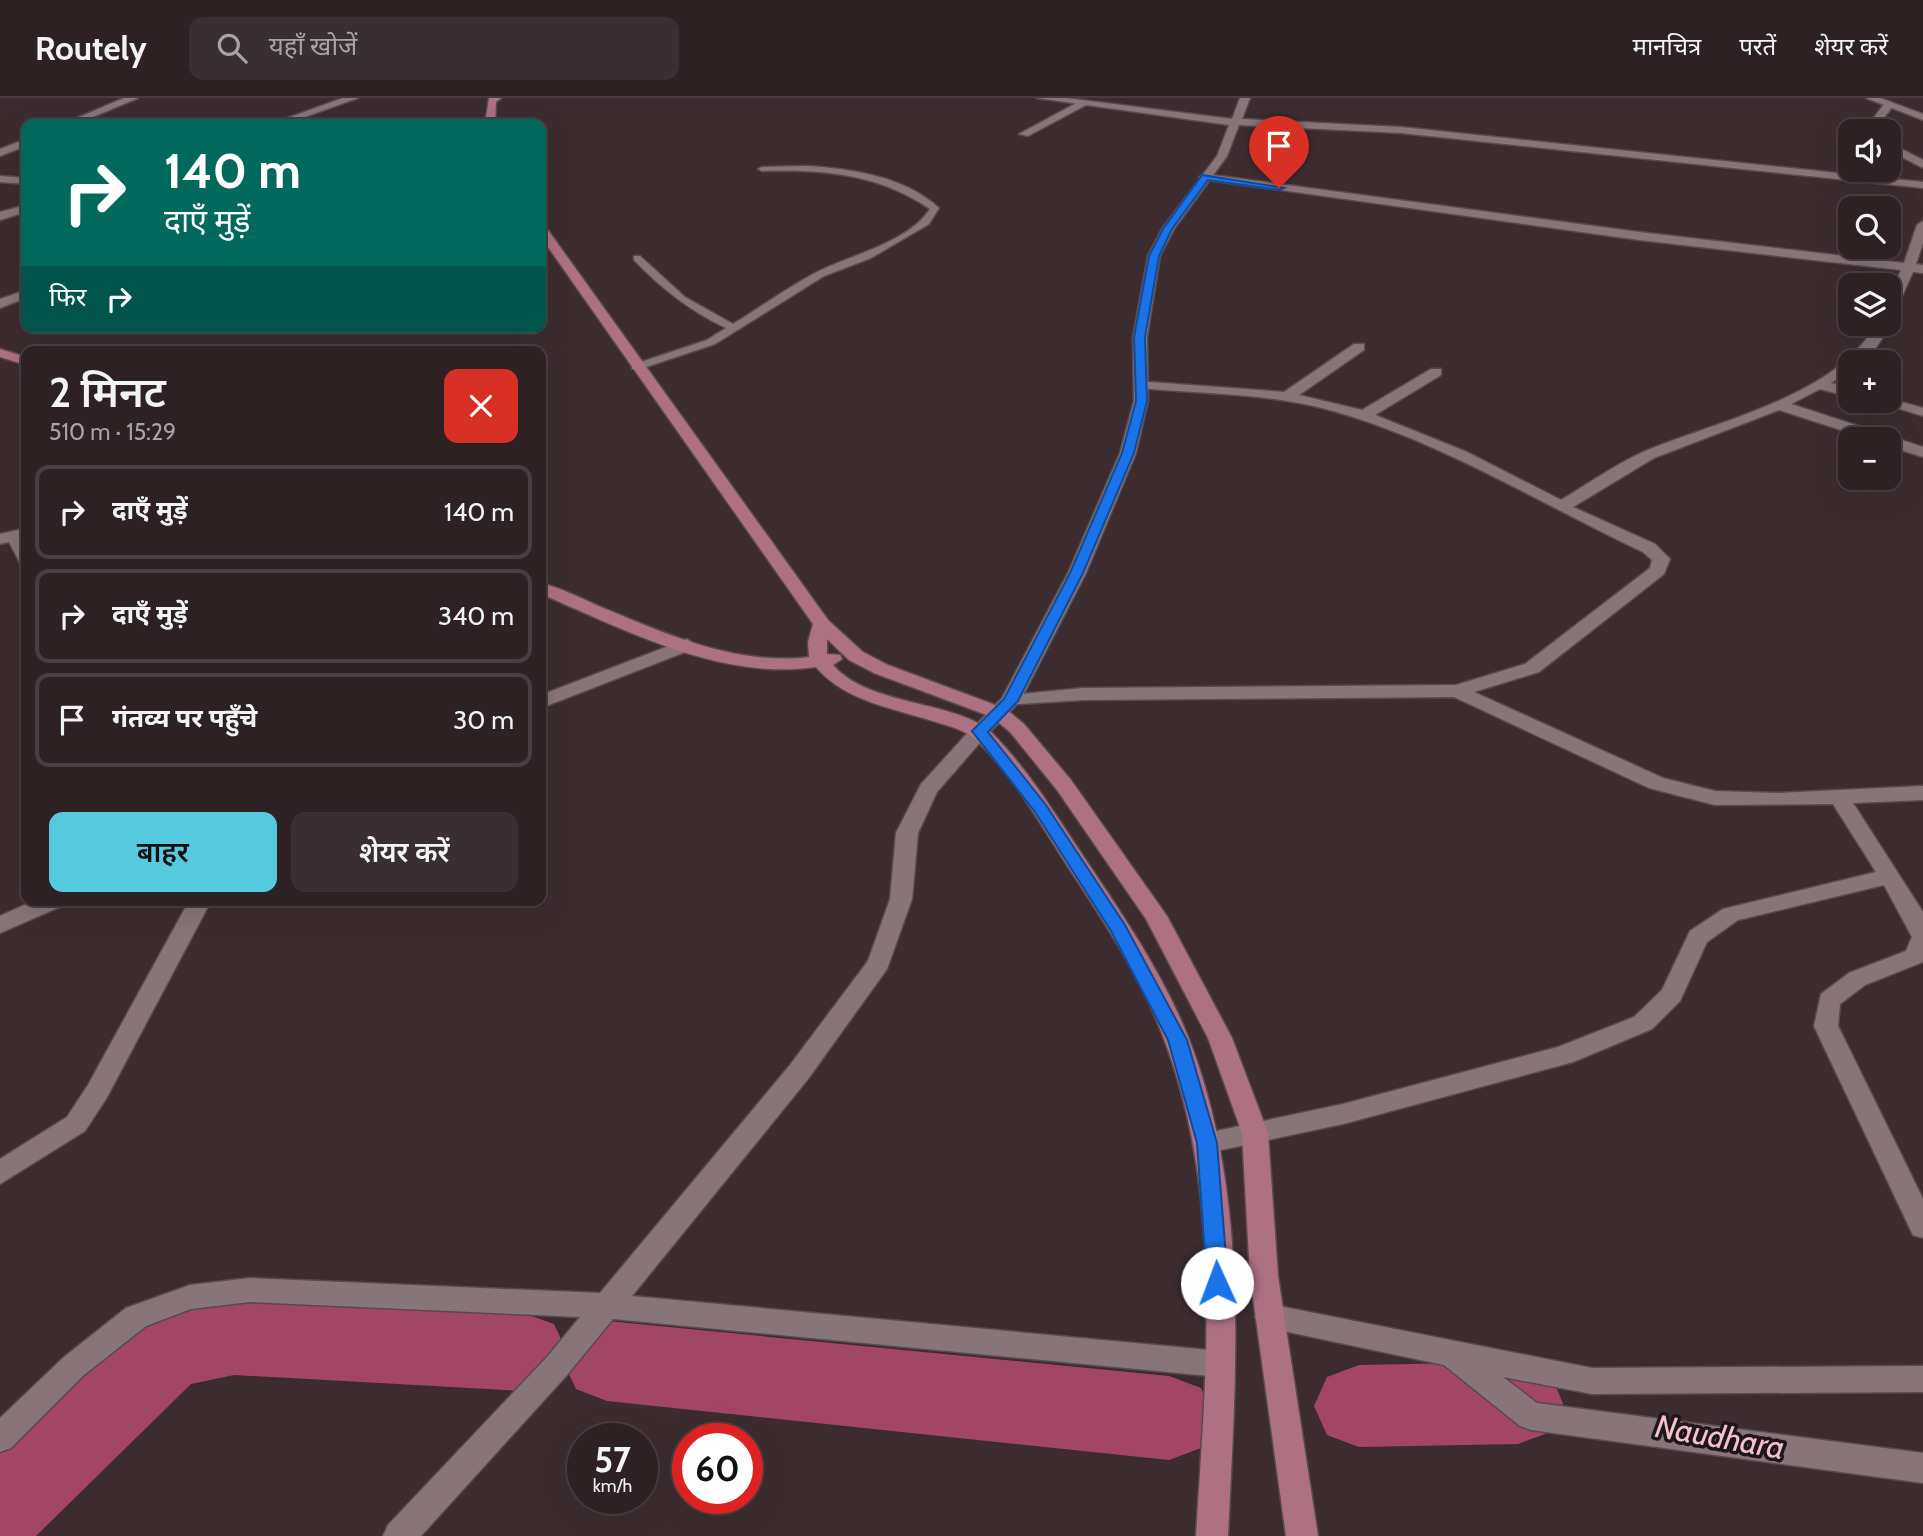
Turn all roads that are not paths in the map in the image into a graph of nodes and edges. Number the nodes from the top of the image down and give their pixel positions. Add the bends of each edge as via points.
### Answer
1 (133, 98) edge
2 (353, 98) edge
3 (496, 98) edge
4 (1042, 98) edge
5 (1245, 98) edge
6 (1871, 98) edge
7 (1082, 103) junction
8 (1888, 106) junction
9 (1923, 117) edge
10 (80, 119) edge
11 (291, 119) edge
12 (490, 119) edge
13 (1878, 119) edge
14 (1234, 122) junction
15 (1024, 134) dead end
16 (21, 144) edge
17 (1, 151) edge
18 (1901, 152) edge
19 (1923, 164) edge
20 (762, 169) dead end
21 (1205, 177) junction
22 (0, 179) edge
23 (21, 181) edge
24 (1923, 185) edge
25 (21, 210) edge
26 (0, 216) edge
27 (1923, 225) edge
28 (546, 236) edge
29 (637, 258) dead end
30 (1909, 266) junction
31 (1923, 269) edge
32 (1901, 284) edge
33 (21, 296) edge
34 (0, 303) edge
35 (734, 328) junction
36 (1877, 336) edge
37 (1359, 347) dead end
38 (1866, 350) edge
39 (0, 353) edge
40 (21, 359) edge
41 (636, 367) junction
42 (1436, 372) dead end
43 (1838, 372) edge
44 (1141, 384) junction
45 (1822, 385) junction
46 (1838, 390) edge
47 (1286, 397) junction
48 (1778, 405) junction
49 (1901, 406) edge
50 (1923, 412) edge
51 (1362, 416) junction
52 (1846, 427) edge
53 (1901, 445) edge
54 (1923, 452) edge
55 (1561, 508) junction
56 (546, 590) edge
57 (822, 624) junction
58 (687, 645) junction
59 (856, 656) junction
60 (820, 661) junction
61 (1457, 691) junction
62 (546, 700) edge
63 (1004, 707) junction
64 (980, 731) junction
65 (1923, 793) edge
66 (1839, 797) junction
67 (1890, 876) junction
68 (43, 906) edge
69 (197, 906) edge
70 (0, 925) edge
71 (1920, 956) edge
72 (1255, 1133) junction
73 (1207, 1143) junction
74 (0, 1173) edge
75 (1923, 1227) edge
76 (607, 1306) junction
77 (1269, 1317) junction
78 (1450, 1353) junction
79 (1220, 1364) junction
80 (1923, 1379) edge
81 (0, 1438) edge
82 (1923, 1468) edge
83 (399, 1536) edge
84 (1212, 1536) edge
85 (1302, 1536) edge

1 - 10 street
2 - 11 street
3 - 12 main road via 491,102
4 - 7 street
5 - 14 street
6 - 8 street
7 - 14 street
7 - 15 street
8 - 9 street
8 - 13 street
14 - 21 street via 1222,156
14 - 24 street via 1401,130
16 - 17 street
18 - 19 street
20 - 35 lane via 798,166 872,178 920,196 936,208 915,229 867,256 821,274
21 - 30 street via 1639,236
21 - 44 street via 1154,256 1140,337
22 - 23 street
25 - 26 street
27 - 30 street
28 - 41 main road
29 - 35 lane via 669,293
30 - 31 street
30 - 32 street
33 - 34 street
35 - 41 lane via 711,342
36 - 38 street
37 - 47 street
39 - 40 main road
41 - 57 main road
42 - 51 street
43 - 45 street
44 - 47 street
44 - 63 street via 1128,453 1077,573
45 - 46 street
45 - 48 street
47 - 51 street
48 - 52 street
48 - 55 street via 1646,456
49 - 50 street
51 - 55 street via 1421,436
53 - 54 street
55 - 61 street via 1648,548 1661,559 1658,570 1532,668
56 - 58 main road
57 - 59 main road
57 - 60 main road via 816,641
58 - 60 main road via 763,664
58 - 62 street
59 - 60 main road
59 - 63 main road via 881,669
60 - 64 main road via 842,681 870,694
61 - 63 street via 1105,694
61 - 66 street via 1656,783 1715,798
63 - 64 street
63 - 72 main road via 1156,916 1220,1038
64 - 73 main road via 1040,808 1132,949 1177,1040
64 - 76 street via 928,789 907,833 901,899 879,963 799,1072
65 - 66 street
66 - 67 street
67 - 71 street via 1923,937
67 - 72 street via 1731,914 1698,937 1672,996 1643,1024 1564,1055
68 - 70 street
69 - 74 street via 76,1124
71 - 75 street via 1857,979 1829,1000 1826,1026
72 - 73 street
72 - 77 main road
73 - 79 main road via 1216,1229
76 - 79 street
76 - 81 street via 250,1290 190,1297 136,1317 74,1366
76 - 83 street
77 - 78 street
77 - 85 main road
78 - 80 street via 1592,1381
78 - 82 street via 1531,1416
79 - 84 main road

